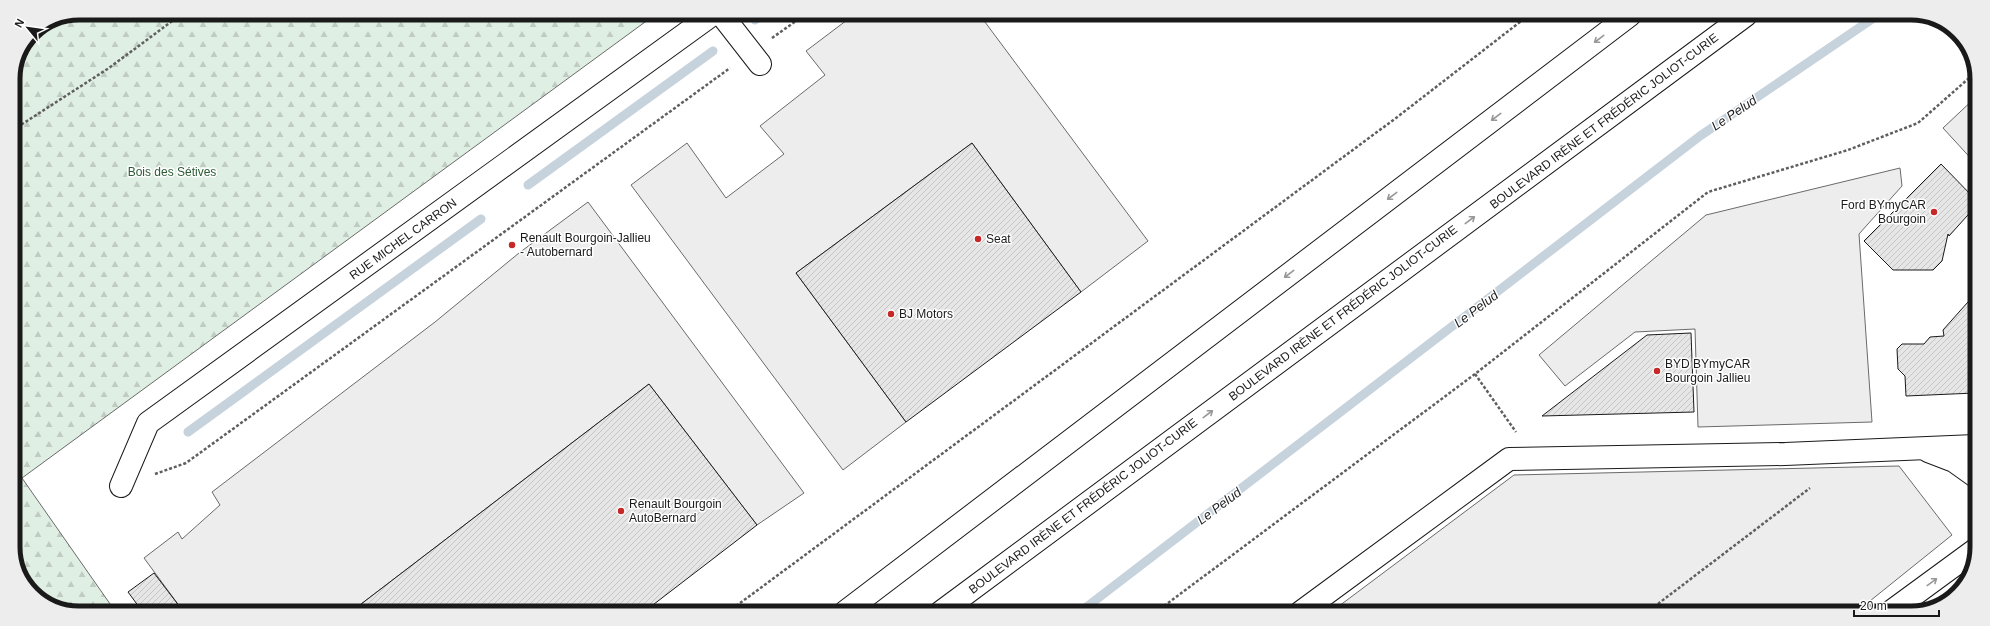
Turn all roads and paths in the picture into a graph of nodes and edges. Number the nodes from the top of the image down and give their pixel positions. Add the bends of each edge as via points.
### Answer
1 (174, 20) edge
2 (705, 20) edge
3 (726, 20) edge
4 (799, 20) edge
5 (1523, 20) edge
6 (1623, 20) edge
7 (1739, 20) edge
8 (756, 58) junction
9 (1970, 77) edge
10 (20, 125) edge
11 (1475, 374) junction
12 (1970, 446) edge
13 (1921, 449) junction
14 (1520, 459) junction
15 (1970, 472) edge
16 (121, 486) joint
17 (1810, 488) dead end
18 (1969, 554) edge
19 (736, 606) edge
20 (853, 606) edge
21 (949, 606) edge
22 (1164, 606) edge
23 (1309, 606) edge
24 (1655, 606) edge
25 (1899, 606) edge

1 - 10 path via 109,68
2 - 16 main road, RUE MICHEL CARRON via 148,423
3 - 8 main road
4 - 8 path
5 - 19 path via 1396,118
6 -> 20 main road
21 -> 7 main road, BOULEVARD IRÈNE ET FRÉDÉRIC JOLIOT-CURIE
8 - 16 path via 186,463
9 - 11 path via 1918,123 1848,150 1708,192
11 - 14 path via 1525,445
11 - 22 path
12 - 13 main road
13 - 14 main road via 1778,455
13 - 15 main road via 1954,461
14 - 23 main road via 1509,459
17 - 24 path
25 -> 18 main road

